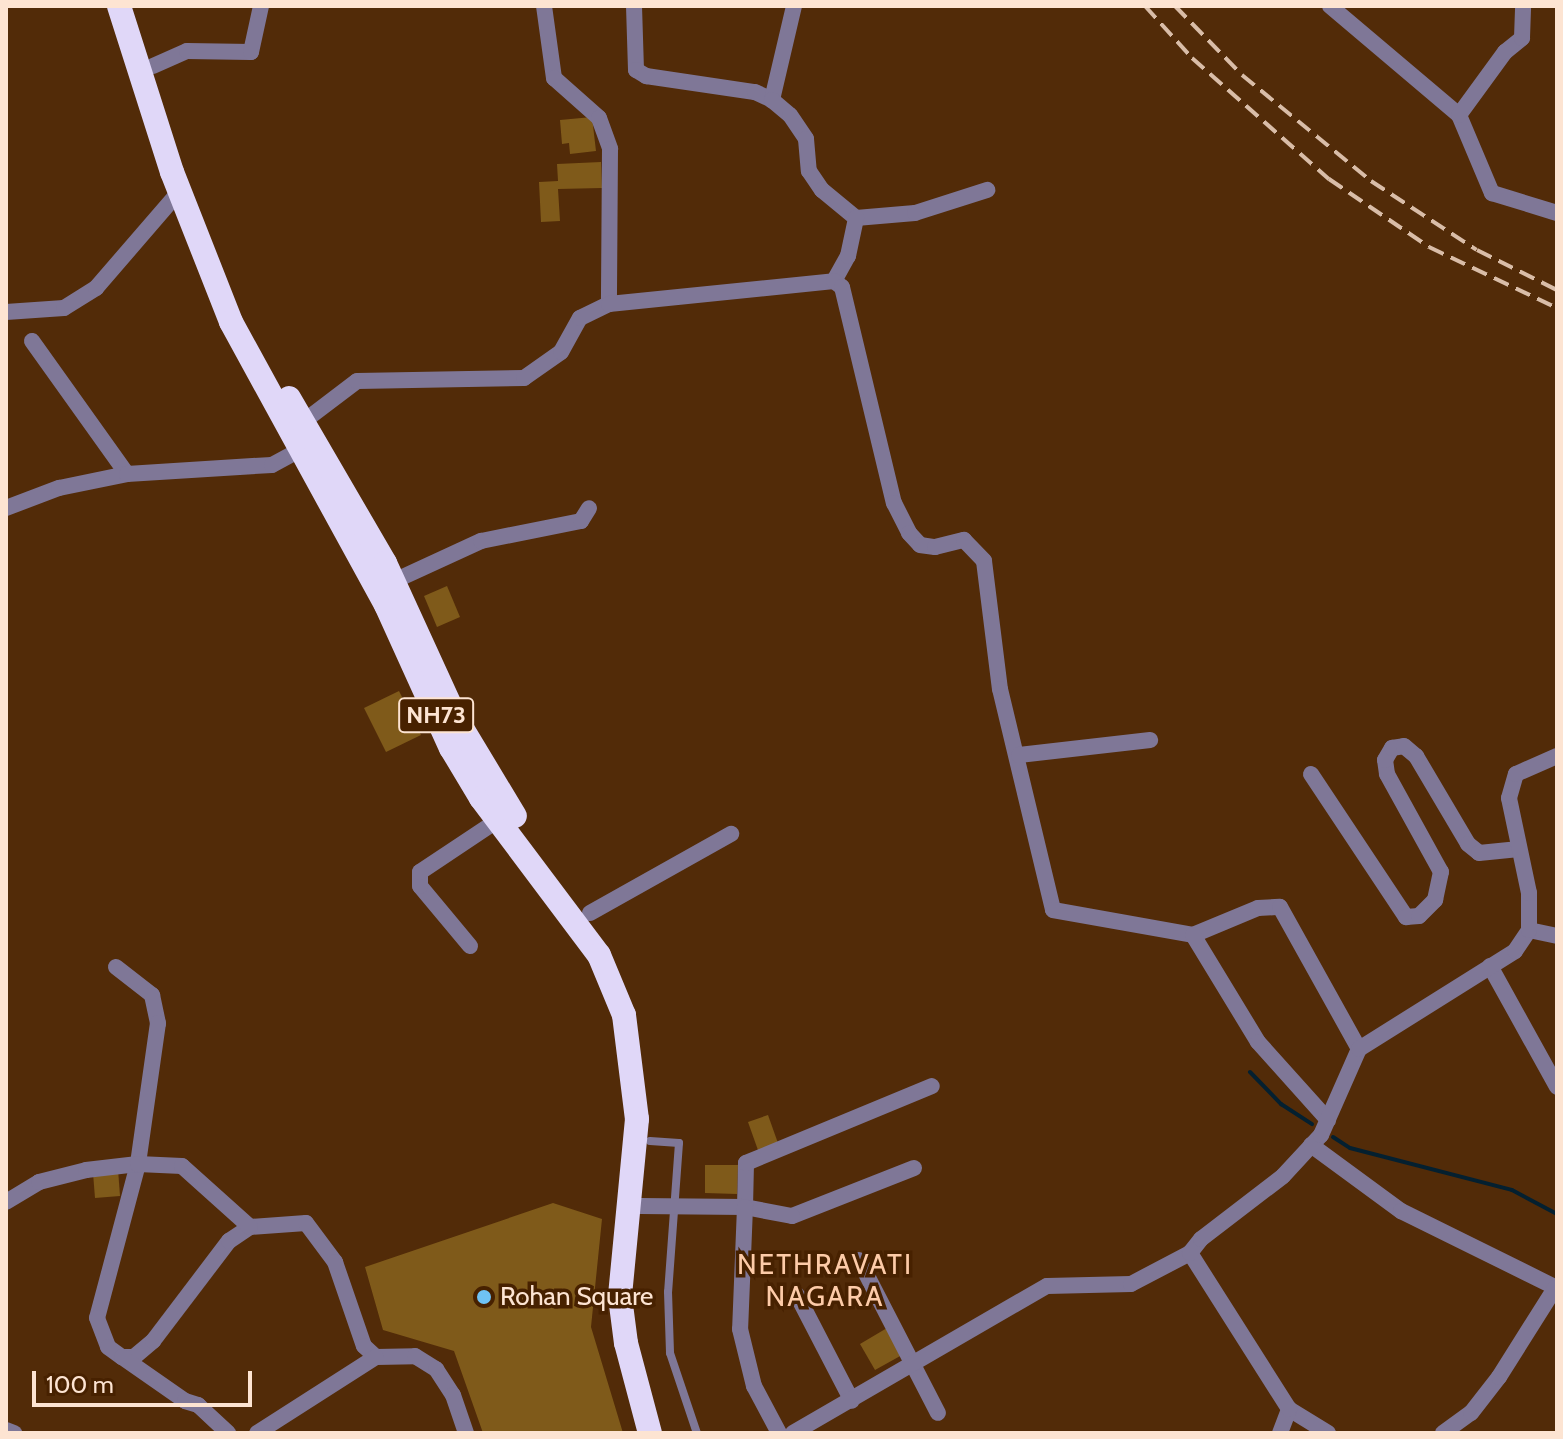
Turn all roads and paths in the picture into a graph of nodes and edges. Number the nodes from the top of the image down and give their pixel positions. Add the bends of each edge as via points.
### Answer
1 (119, 6) edge
2 (135, 6) edge
3 (261, 6) edge
4 (544, 6) edge
5 (634, 6) edge
6 (794, 6) edge
7 (1330, 6) edge
8 (1523, 6) edge
9 (153, 66) junction
10 (772, 100) junction
11 (1459, 115) junction
12 (987, 190) dead end
13 (179, 192) junction
14 (1557, 213) edge
15 (856, 218) junction
16 (834, 281) junction
17 (609, 304) junction
18 (6, 312) edge
19 (32, 341) dead end
20 (307, 438) junction
21 (127, 474) junction
22 (6, 508) edge
23 (589, 508) dead end
24 (394, 581) junction
25 (1150, 740) dead end
26 (1019, 755) junction
27 (1557, 756) edge
28 (1311, 774) dead end
29 (498, 820) junction
30 (731, 834) dead end
31 (1519, 849) junction
32 (590, 913) junction
33 (1529, 930) junction
34 (1193, 935) junction
35 (1557, 936) edge
36 (470, 946) dead end
37 (1490, 966) junction
38 (116, 967) dead end
39 (1359, 1049) junction
40 (932, 1086) dead end
41 (1557, 1087) edge
42 (1328, 1120) junction
43 (650, 1141) junction
44 (1311, 1145) junction
45 (138, 1164) junction
46 (914, 1168) dead end
47 (6, 1202) edge
48 (675, 1205) junction
49 (640, 1206) junction
50 (745, 1207) junction
51 (250, 1227) junction
52 (1190, 1253) junction
53 (859, 1260) dead end
54 (1556, 1288) edge
55 (797, 1295) dead end
56 (122, 1357) junction
57 (376, 1357) junction
58 (912, 1365) junction
59 (852, 1401) junction
60 (1289, 1409) junction
61 (938, 1413) dead end
62 (6, 1430) edge
63 (14, 1433) edge
64 (228, 1433) edge
65 (257, 1433) edge
66 (466, 1433) edge
67 (650, 1433) edge
68 (667, 1433) edge
69 (697, 1433) edge
70 (779, 1433) edge
71 (793, 1433) edge
72 (1280, 1433) edge
73 (1328, 1433) edge
74 (1443, 1433) edge

1 - 13 highway, NH73
2 - 9 highway, NH73
3 - 9 street via 251,52 187,51
4 - 17 street via 554,78 599,118 610,149
5 - 10 street via 636,70 646,76 755,92
6 - 10 street
7 - 11 street
8 - 11 street via 1522,38 1505,52
9 - 20 highway, NH73 via 242,308
10 - 15 street via 806,139 809,171 822,190
11 - 14 street via 1492,193
12 - 15 street via 915,213
13 - 18 street via 96,288 64,308
13 - 20 highway, NH73 via 231,322
15 - 16 street via 848,256
16 - 17 street
16 - 26 street via 842,287 894,503 909,533 920,545 964,540 984,561 992,646
17 - 20 street via 580,318 561,352 524,378 357,381
19 - 21 street
20 - 21 street via 272,465
20 - 24 highway, NH73
20 - 29 highway, NH73 via 451,748
21 - 22 street via 59,488
23 - 24 street via 581,521 481,541
24 - 32 highway, NH73 via 487,777
25 - 26 street
26 - 34 street via 1053,910 1059,915 1167,926
27 - 31 street via 1516,774 1509,798
28 - 31 street via 1406,917 1419,916 1435,900 1441,872 1387,774 1385,760 1392,748 1404,746 1416,756 1468,844 1479,853
29 - 36 street via 420,872 420,886
29 - 67 highway, NH73 via 599,955 624,1015 637,1119 620,1297 626,1343
30 - 32 street
31 - 33 street
32 - 43 highway, NH73 via 612,948 639,1011 647,1055
33 - 35 street
33 - 37 street via 1515,951
34 - 39 street via 1258,908 1280,907
34 - 42 street via 1258,1042
37 - 39 street
37 - 41 street
38 - 45 street via 152,995 158,1023
39 - 42 street
40 - 50 street via 746,1163
42 - 44 street
43 - 48 lane via 679,1143
43 - 49 highway, NH73
44 - 52 street
44 - 54 street via 1401,1211
45 - 47 street via 39,1182
45 - 51 street via 182,1166
45 - 56 street via 97,1318 100,1335
46 - 50 street via 792,1216
48 - 49 street
48 - 50 street
48 - 69 lane via 668,1292 670,1353
49 - 68 highway, NH73 via 636,1296 641,1340
50 - 70 street via 740,1329 754,1386
51 - 56 street via 229,1241 153,1341 134,1357
51 - 57 street via 306,1223 318,1234 358,1317 364,1346
52 - 58 street via 1131,1284 1047,1286
52 - 60 street
53 - 58 street
54 - 74 street via 1471,1413
55 - 59 street
56 - 64 street via 198,1405
57 - 65 street
57 - 66 street via 415,1356 436,1369 453,1395
58 - 59 street
58 - 61 street
59 - 71 street
60 - 72 street
60 - 73 street
62 - 63 street

